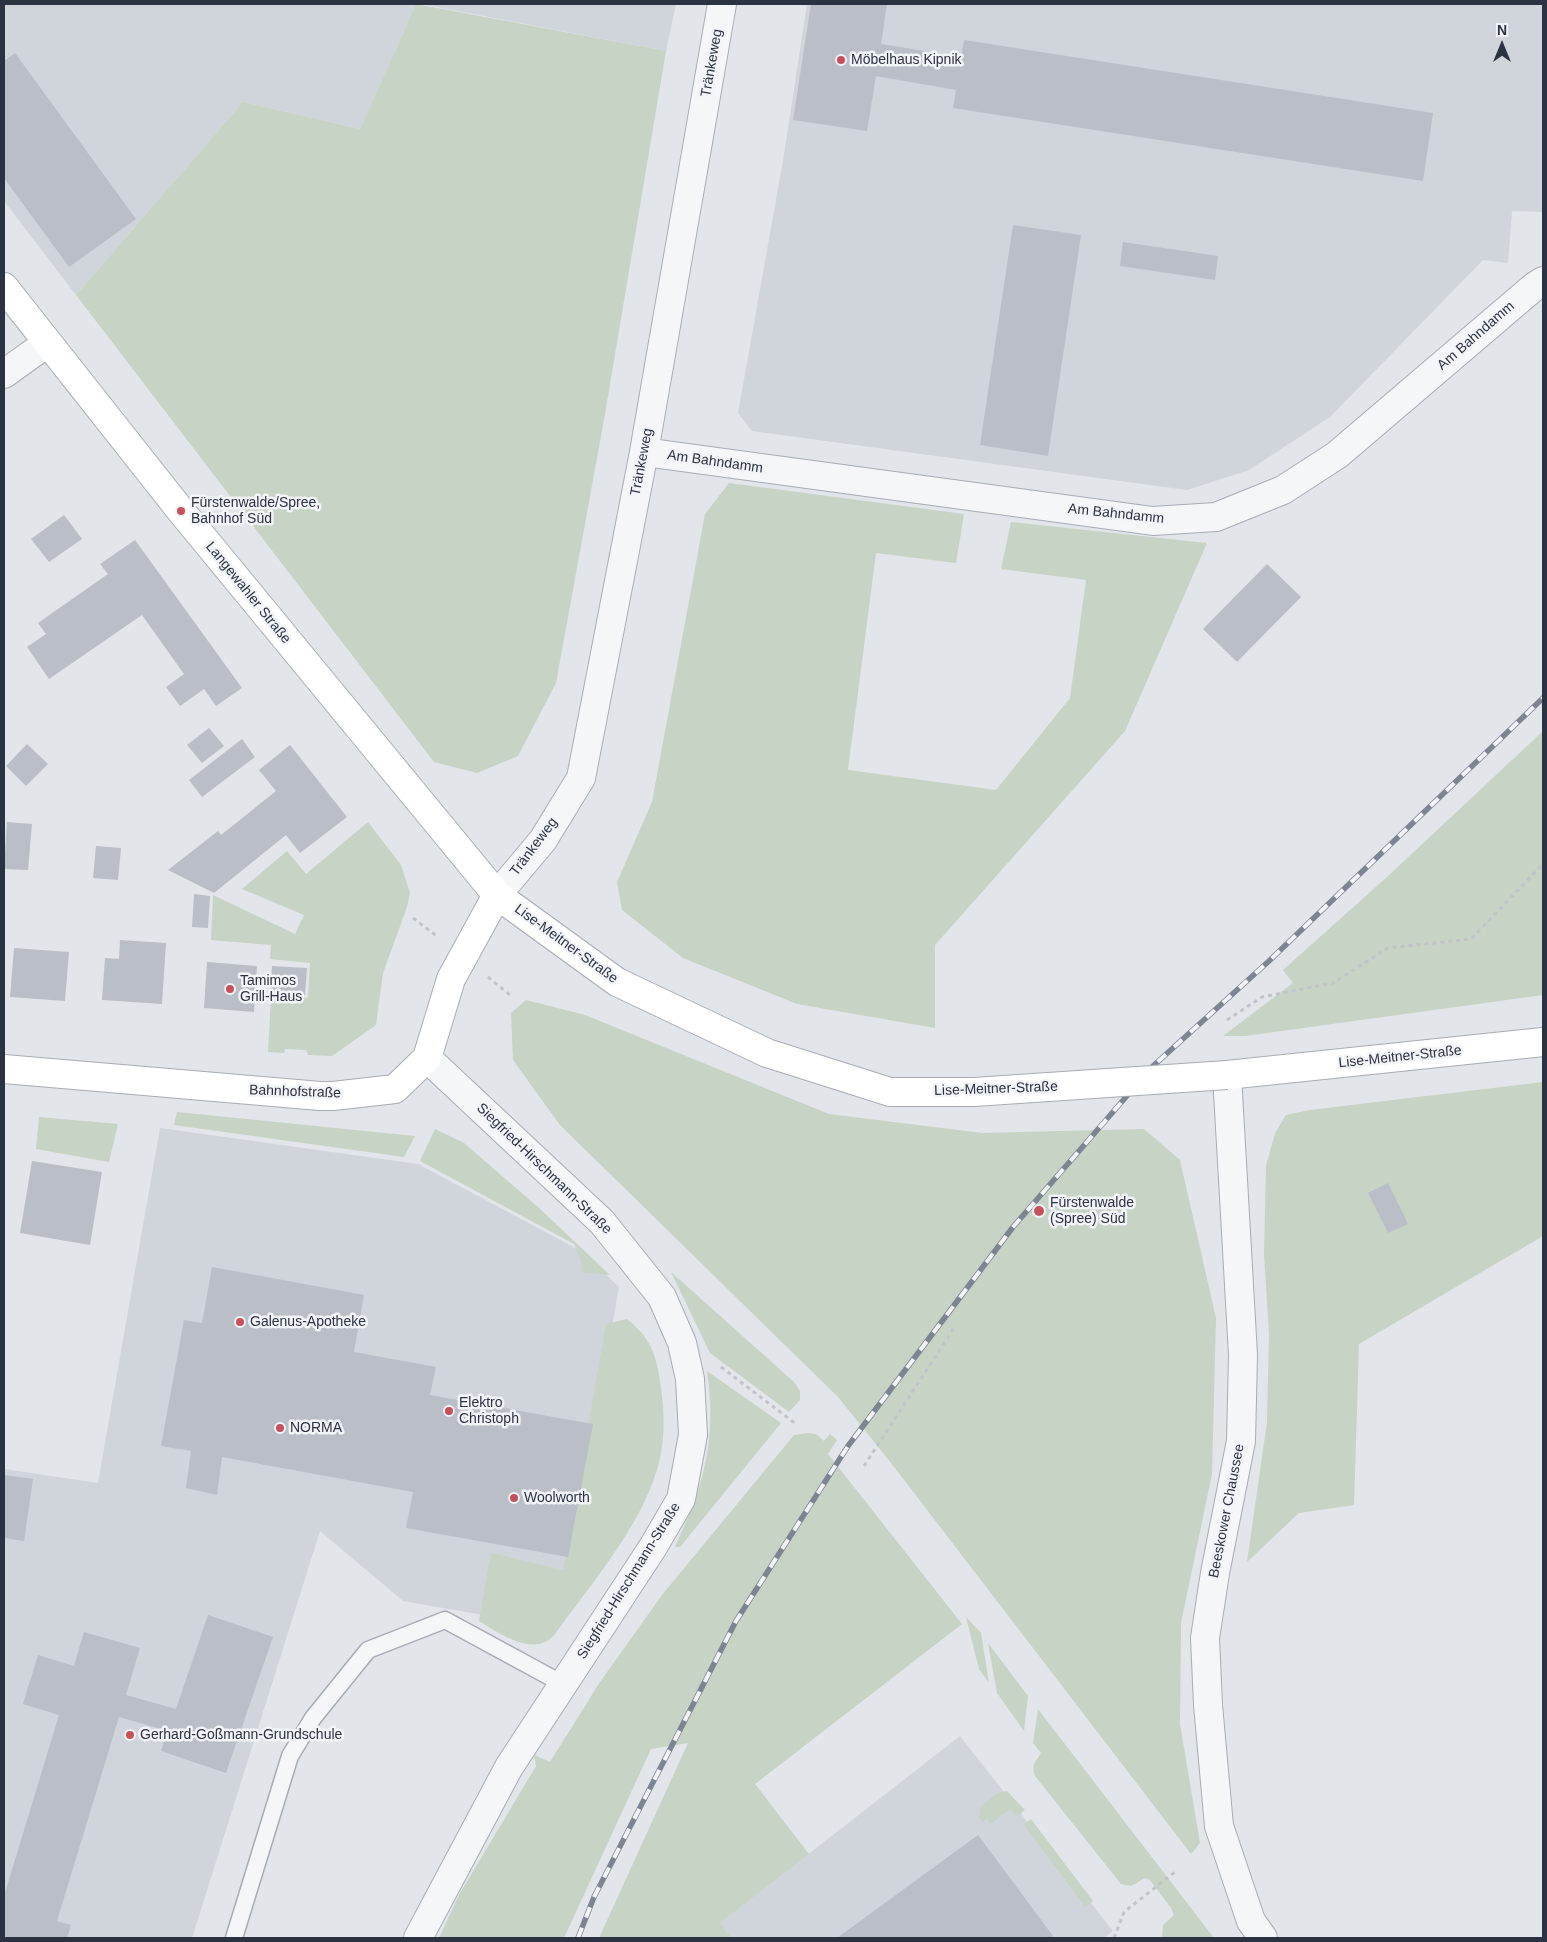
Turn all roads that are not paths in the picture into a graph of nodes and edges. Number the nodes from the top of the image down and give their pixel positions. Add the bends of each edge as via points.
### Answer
1 (722, 4) edge
2 (1543, 281) edge
3 (4, 287) edge
4 (48, 343) junction
5 (4, 374) edge
6 (644, 452) junction
7 (498, 895) junction
8 (1543, 1042) edge
9 (427, 1058) junction
10 (4, 1069) edge
11 (1227, 1075) junction
12 (563, 1684) junction
13 (234, 1938) edge
14 (418, 1938) edge
15 (1263, 1938) edge

1 - 6 street, Tränkeweg
2 - 6 street, Am Bahndamm via 1337,455 1283,490 1216,517 1153,521
3 - 4 street, Langewahler Straße
4 - 5 street
4 - 7 street, Langewahler Straße via 181,511
6 - 7 street, Tränkeweg via 581,778 543,840
7 - 9 street, Bahnhofstraße via 451,979
7 - 11 street, Lise-Meitner-Straße, bridge via 617,982 767,1053 890,1092 974,1092
8 - 11 street, Lise-Meitner-Straße
9 - 10 street, Bahnhofstraße via 395,1089 333,1096
9 - 12 street, Siegfried-Hirschmann-Straße via 602,1222 662,1297 682,1343 690,1379 693,1435 681,1499 654,1547
11 - 15 street, Beeskower Chaussee via 1243,1355 1242,1422 1205,1638 1219,1826 1251,1921
12 - 13 lane via 445,1620 368,1650 313,1718 290,1756
12 - 14 street, Siegfried-Hirschmann-Straße via 509,1767

